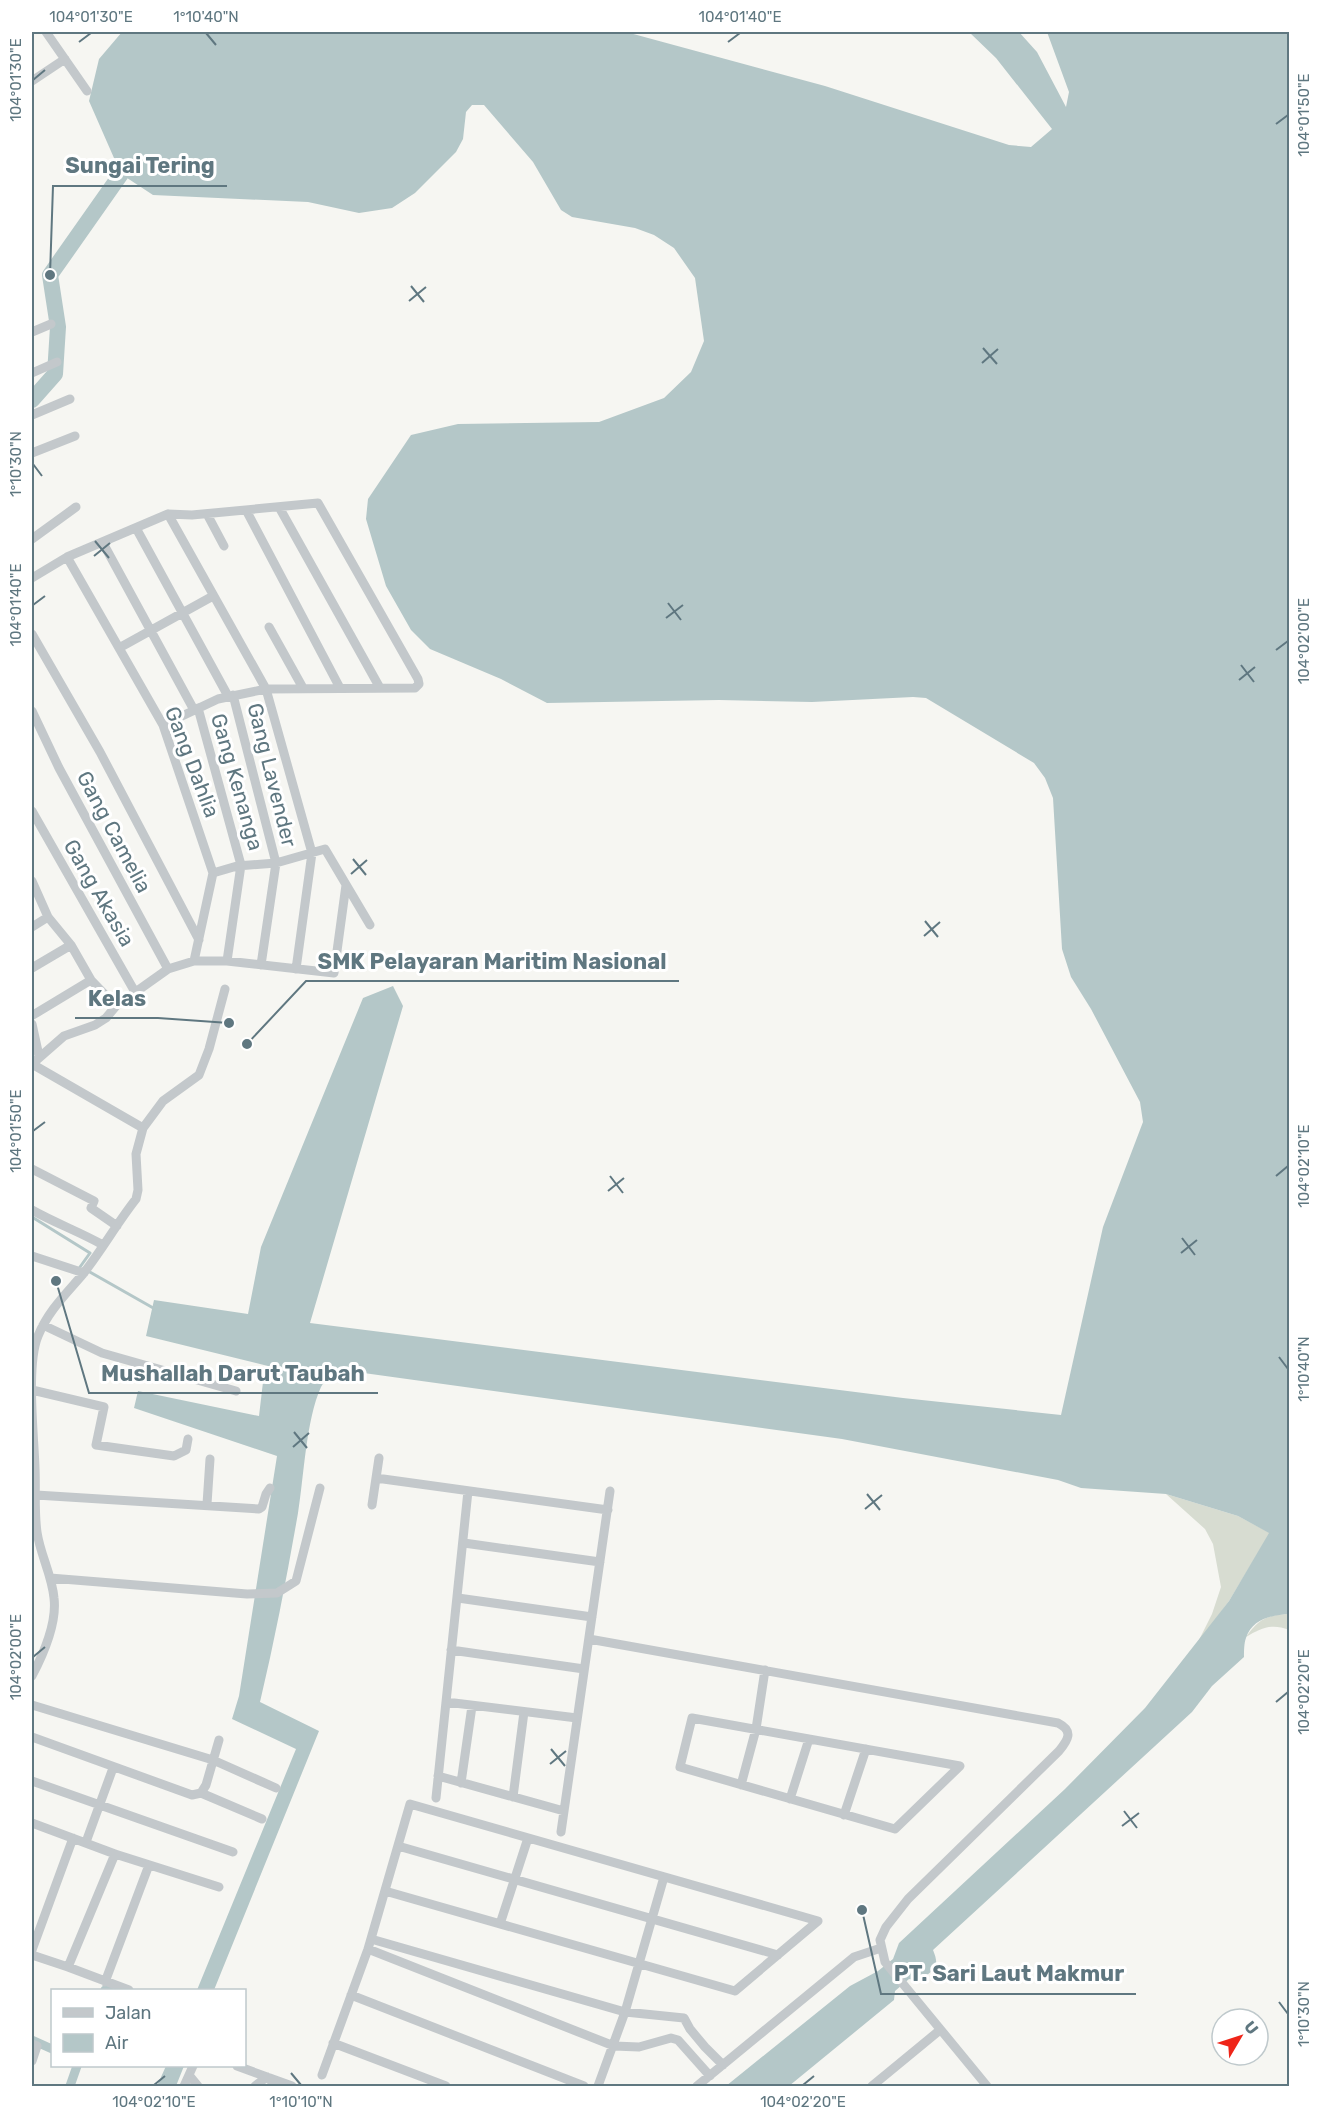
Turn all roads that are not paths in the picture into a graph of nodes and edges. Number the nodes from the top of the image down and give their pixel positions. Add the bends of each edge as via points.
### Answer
1 (46, 32) edge
2 (65, 59) junction
3 (32, 81) edge
4 (38, 90) dead end
5 (87, 91) dead end
6 (51, 324) dead end
7 (32, 332) edge
8 (57, 362) dead end
9 (32, 373) edge
10 (70, 399) dead end
11 (32, 415) edge
12 (75, 435) dead end
13 (32, 453) edge
14 (76, 507) dead end
15 (279, 507) junction
16 (246, 510) junction
17 (168, 514) junction
18 (207, 514) junction
19 (136, 528) junction
20 (32, 539) edge
21 (103, 543) junction
22 (224, 546) dead end
23 (68, 557) junction
24 (32, 578) edge
25 (213, 596) junction
26 (183, 613) junction
27 (269, 627) dead end
28 (151, 630) junction
29 (32, 636) edge
30 (119, 648) junction
31 (303, 688) junction
32 (340, 688) junction
33 (380, 688) junction
34 (266, 689) junction
35 (231, 696) junction
36 (196, 709) junction
37 (32, 711) edge
38 (163, 725) junction
39 (32, 811) edge
40 (312, 853) junction
41 (276, 863) junction
42 (241, 865) junction
43 (213, 873) junction
44 (32, 882) edge
45 (346, 885) junction
46 (48, 917) junction
47 (370, 924) dead end
48 (32, 927) edge
49 (199, 940) junction
50 (71, 945) junction
51 (194, 961) junction
52 (227, 961) junction
53 (261, 965) junction
54 (32, 968) edge
55 (168, 969) junction
56 (296, 969) junction
57 (91, 980) junction
58 (225, 989) dead end
59 (135, 992) junction
60 (116, 1006) junction
61 (32, 1019) edge
62 (39, 1056) junction
63 (32, 1064) edge
64 (143, 1128) junction
65 (32, 1169) edge
66 (32, 1210) edge
67 (117, 1226) junction
68 (103, 1245) junction
69 (32, 1256) edge
70 (84, 1273) junction
71 (43, 1325) junction
72 (32, 1388) edge
73 (236, 1391) dead end
74 (188, 1439) dead end
75 (379, 1458) dead end
76 (210, 1459) dead end
77 (376, 1478) junction
78 (270, 1488) dead end
79 (320, 1488) dead end
80 (468, 1491) junction
81 (610, 1491) dead end
82 (36, 1495) junction
83 (207, 1504) junction
84 (372, 1505) dead end
85 (608, 1510) junction
86 (464, 1543) junction
87 (32, 1554) edge
88 (43, 1554) junction
89 (600, 1562) junction
90 (50, 1578) junction
91 (458, 1598) junction
92 (592, 1617) junction
93 (589, 1639) junction
94 (451, 1650) junction
95 (584, 1669) junction
96 (765, 1670) junction
97 (32, 1676) edge
98 (446, 1702) junction
99 (32, 1706) edge
100 (472, 1706) junction
101 (524, 1712) junction
102 (577, 1718) junction
103 (756, 1729) junction
104 (32, 1737) edge
105 (809, 1739) junction
106 (219, 1740) dead end
107 (866, 1749) junction
108 (213, 1760) junction
109 (113, 1768) junction
110 (438, 1776) junction
111 (32, 1781) edge
112 (460, 1783) junction
113 (741, 1785) junction
114 (276, 1788) dead end
115 (201, 1793) junction
116 (513, 1797) junction
117 (436, 1798) dead end
118 (790, 1799) junction
119 (99, 1805) junction
120 (564, 1811) junction
121 (844, 1815) junction
122 (262, 1819) dead end
123 (32, 1826) edge
124 (561, 1833) dead end
125 (74, 1838) junction
126 (528, 1838) junction
127 (86, 1842) junction
128 (398, 1846) junction
129 (233, 1852) dead end
130 (115, 1854) junction
131 (149, 1865) junction
132 (664, 1877) junction
133 (516, 1880) junction
134 (219, 1887) dead end
135 (385, 1891) junction
136 (651, 1918) junction
137 (500, 1924) junction
138 (370, 1944) junction
139 (881, 1947) junction
140 (778, 1955) junction
141 (32, 1956) edge
142 (639, 1964) junction
143 (68, 1967) junction
144 (105, 1982) junction
145 (126, 1989) edge
146 (351, 1995) junction
147 (625, 2012) junction
148 (940, 2030) junction
149 (333, 2043) junction
150 (32, 2044) edge
151 (614, 2046) junction
152 (32, 2061) edge
153 (723, 2065) junction
154 (193, 2067) edge
155 (240, 2067) edge
156 (189, 2075) junction
157 (322, 2075) dead end
158 (710, 2076) junction
159 (267, 2077) junction
160 (184, 2086) edge
161 (198, 2086) edge
162 (255, 2086) edge
163 (275, 2086) edge
164 (292, 2086) edge
165 (446, 2086) edge
166 (584, 2086) edge
167 (598, 2086) edge
168 (697, 2086) edge
169 (872, 2086) edge
170 (987, 2086) edge

1 - 2 street
2 - 3 street
2 - 5 street
3 - 4 street
6 - 7 street
8 - 9 street
10 - 11 street
12 - 13 street
14 - 20 street
15 - 16 street
15 - 33 street
15 - 33 street via 318,503 419,684 415,688
16 - 18 street
16 - 32 street
17 - 18 street
17 - 19 street
17 - 25 street
18 - 22 street
19 - 21 street
19 - 26 street, Gang Lavender
21 - 23 street
21 - 28 street, Gang Kenanga
23 - 24 street
23 - 30 street, Gang Dahlia
25 - 26 street
25 - 34 street
26 - 28 street
26 - 35 street, Gang Lavender
27 - 31 street
28 - 30 street
28 - 36 street, Gang Kenanga
29 - 49 street via 100,752
30 - 38 street, Gang Dahlia
31 - 32 street
31 - 34 street
32 - 33 street
34 - 35 street
34 - 40 street
35 - 36 street
35 - 41 street, Gang Lavender
36 - 38 street
36 - 42 street, Gang Kenanga
37 - 55 street, Gang Camelia
38 - 43 street, Gang Dahlia
39 - 59 street, Gang Akasia
40 - 41 street
40 - 45 street via 325,849
40 - 56 street
41 - 42 street
41 - 53 street
42 - 43 street
42 - 52 street
43 - 49 street
44 - 46 street
45 - 47 street
45 - 56 street via 334,974
46 - 48 street
46 - 50 street
49 - 51 street
50 - 54 street
50 - 57 street
51 - 52 street
51 - 55 street
52 - 53 street
53 - 56 street
55 - 59 street
57 - 60 street
57 - 61 street
58 - 64 street via 199,1076 163,1101
59 - 60 street
60 - 62 street via 106,1018 64,1036
61 - 62 street
62 - 63 street
63 - 64 street
64 - 67 street via 136,1154 136,1199
65 - 67 street via 94,1201 91,1208
66 - 68 street
67 - 68 street
68 - 70 street
69 - 70 street
70 - 71 street via 54,1305
71 - 72 street via 34,1350
71 - 73 street via 102,1353
72 - 74 street via 104,1407 96,1445 174,1456 186,1450
72 - 82 street
75 - 77 street
76 - 83 street
77 - 80 street
77 - 84 street
78 - 83 street via 259,1509
79 - 90 street via 296,1581 277,1593
80 - 85 street
80 - 86 street
81 - 85 street
82 - 83 street
82 - 88 street via 36,1524
85 - 89 street
86 - 89 street
86 - 91 street
87 - 88 street
88 - 90 street
89 - 92 street
90 - 97 street via 54,1616 42,1658
91 - 92 street
91 - 94 street
92 - 93 street
93 - 95 street
93 - 96 street
94 - 95 street
94 - 98 street
95 - 102 street
96 - 103 street
96 - 139 street via 1058,1723 1068,1731 1059,1751 908,1899 886,1927
98 - 100 street
98 - 110 street
99 - 108 street
100 - 101 street
100 - 112 street
101 - 102 street
101 - 116 street
102 - 120 street
103 - 105 street
103 - 113 street
103 - 113 street via 692,1718 680,1767
104 - 109 street
105 - 107 street
105 - 118 street
106 - 108 street
107 - 121 street
107 - 121 street via 960,1766 895,1829
108 - 114 street
108 - 115 street
109 - 115 street via 192,1795
109 - 119 street
110 - 112 street
110 - 117 street
111 - 119 street
112 - 116 street
113 - 118 street
115 - 122 street
116 - 120 street
118 - 121 street
119 - 127 street
119 - 129 street
120 - 124 street
123 - 125 street
125 - 127 street
125 - 141 street
126 - 128 street via 410,1804
126 - 132 street
126 - 133 street
127 - 130 street
128 - 133 street
128 - 135 street
130 - 131 street
130 - 143 street
131 - 134 street
131 - 144 street
132 - 136 street
132 - 140 street via 818,1921
133 - 136 street
133 - 137 street
135 - 137 street
135 - 138 street
136 - 140 street
136 - 142 street
137 - 142 street
138 - 146 street
138 - 147 street
138 - 151 street
139 - 148 street via 885,1962
139 - 153 street via 854,1957
140 - 142 street via 735,1991
141 - 143 street
142 - 147 street
143 - 144 street
144 - 145 street
146 - 149 street
146 - 166 street
147 - 151 street
147 - 153 street via 684,2018
148 - 169 street
148 - 170 street
149 - 157 street
149 - 165 street
150 - 152 street via 37,2046
151 - 158 street via 639,2048 670,2038 678,2040
151 - 167 street
153 - 158 street
154 - 156 street
155 - 159 street
156 - 160 street
156 - 161 street
158 - 168 street
159 - 162 street
159 - 163 street
159 - 164 street

